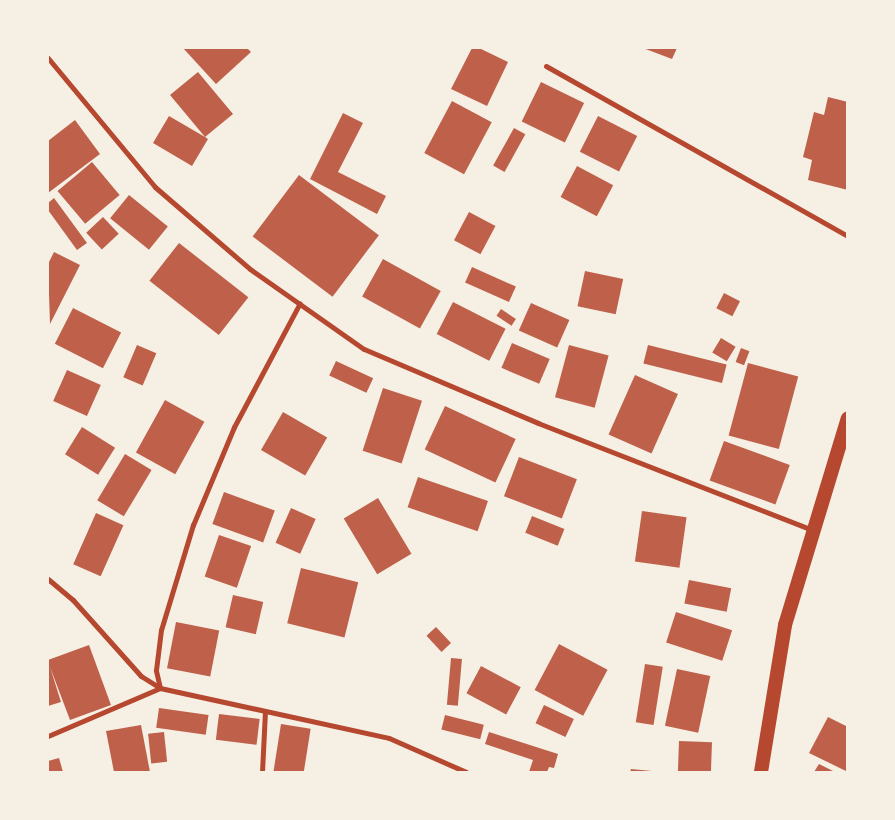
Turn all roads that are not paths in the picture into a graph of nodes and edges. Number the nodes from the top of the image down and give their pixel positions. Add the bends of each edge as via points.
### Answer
1 (48, 58) edge
2 (546, 66) dead end
3 (848, 236) edge
4 (300, 304) junction
5 (848, 418) edge
6 (844, 447) edge
7 (814, 530) junction
8 (48, 579) edge
9 (160, 688) junction
10 (265, 711) junction
11 (48, 736) edge
12 (262, 772) edge
13 (466, 772) edge
14 (761, 772) edge

1 - 4 street via 155,187 250,269
2 - 3 street
4 - 7 street via 364,348 538,424
4 - 9 street via 234,427 193,525 161,630 156,670
5 - 6 highway
6 - 7 highway
7 - 14 highway via 785,625
8 - 9 street via 73,600 141,676
9 - 10 street
9 - 11 street
10 - 12 street
10 - 13 street via 389,738

